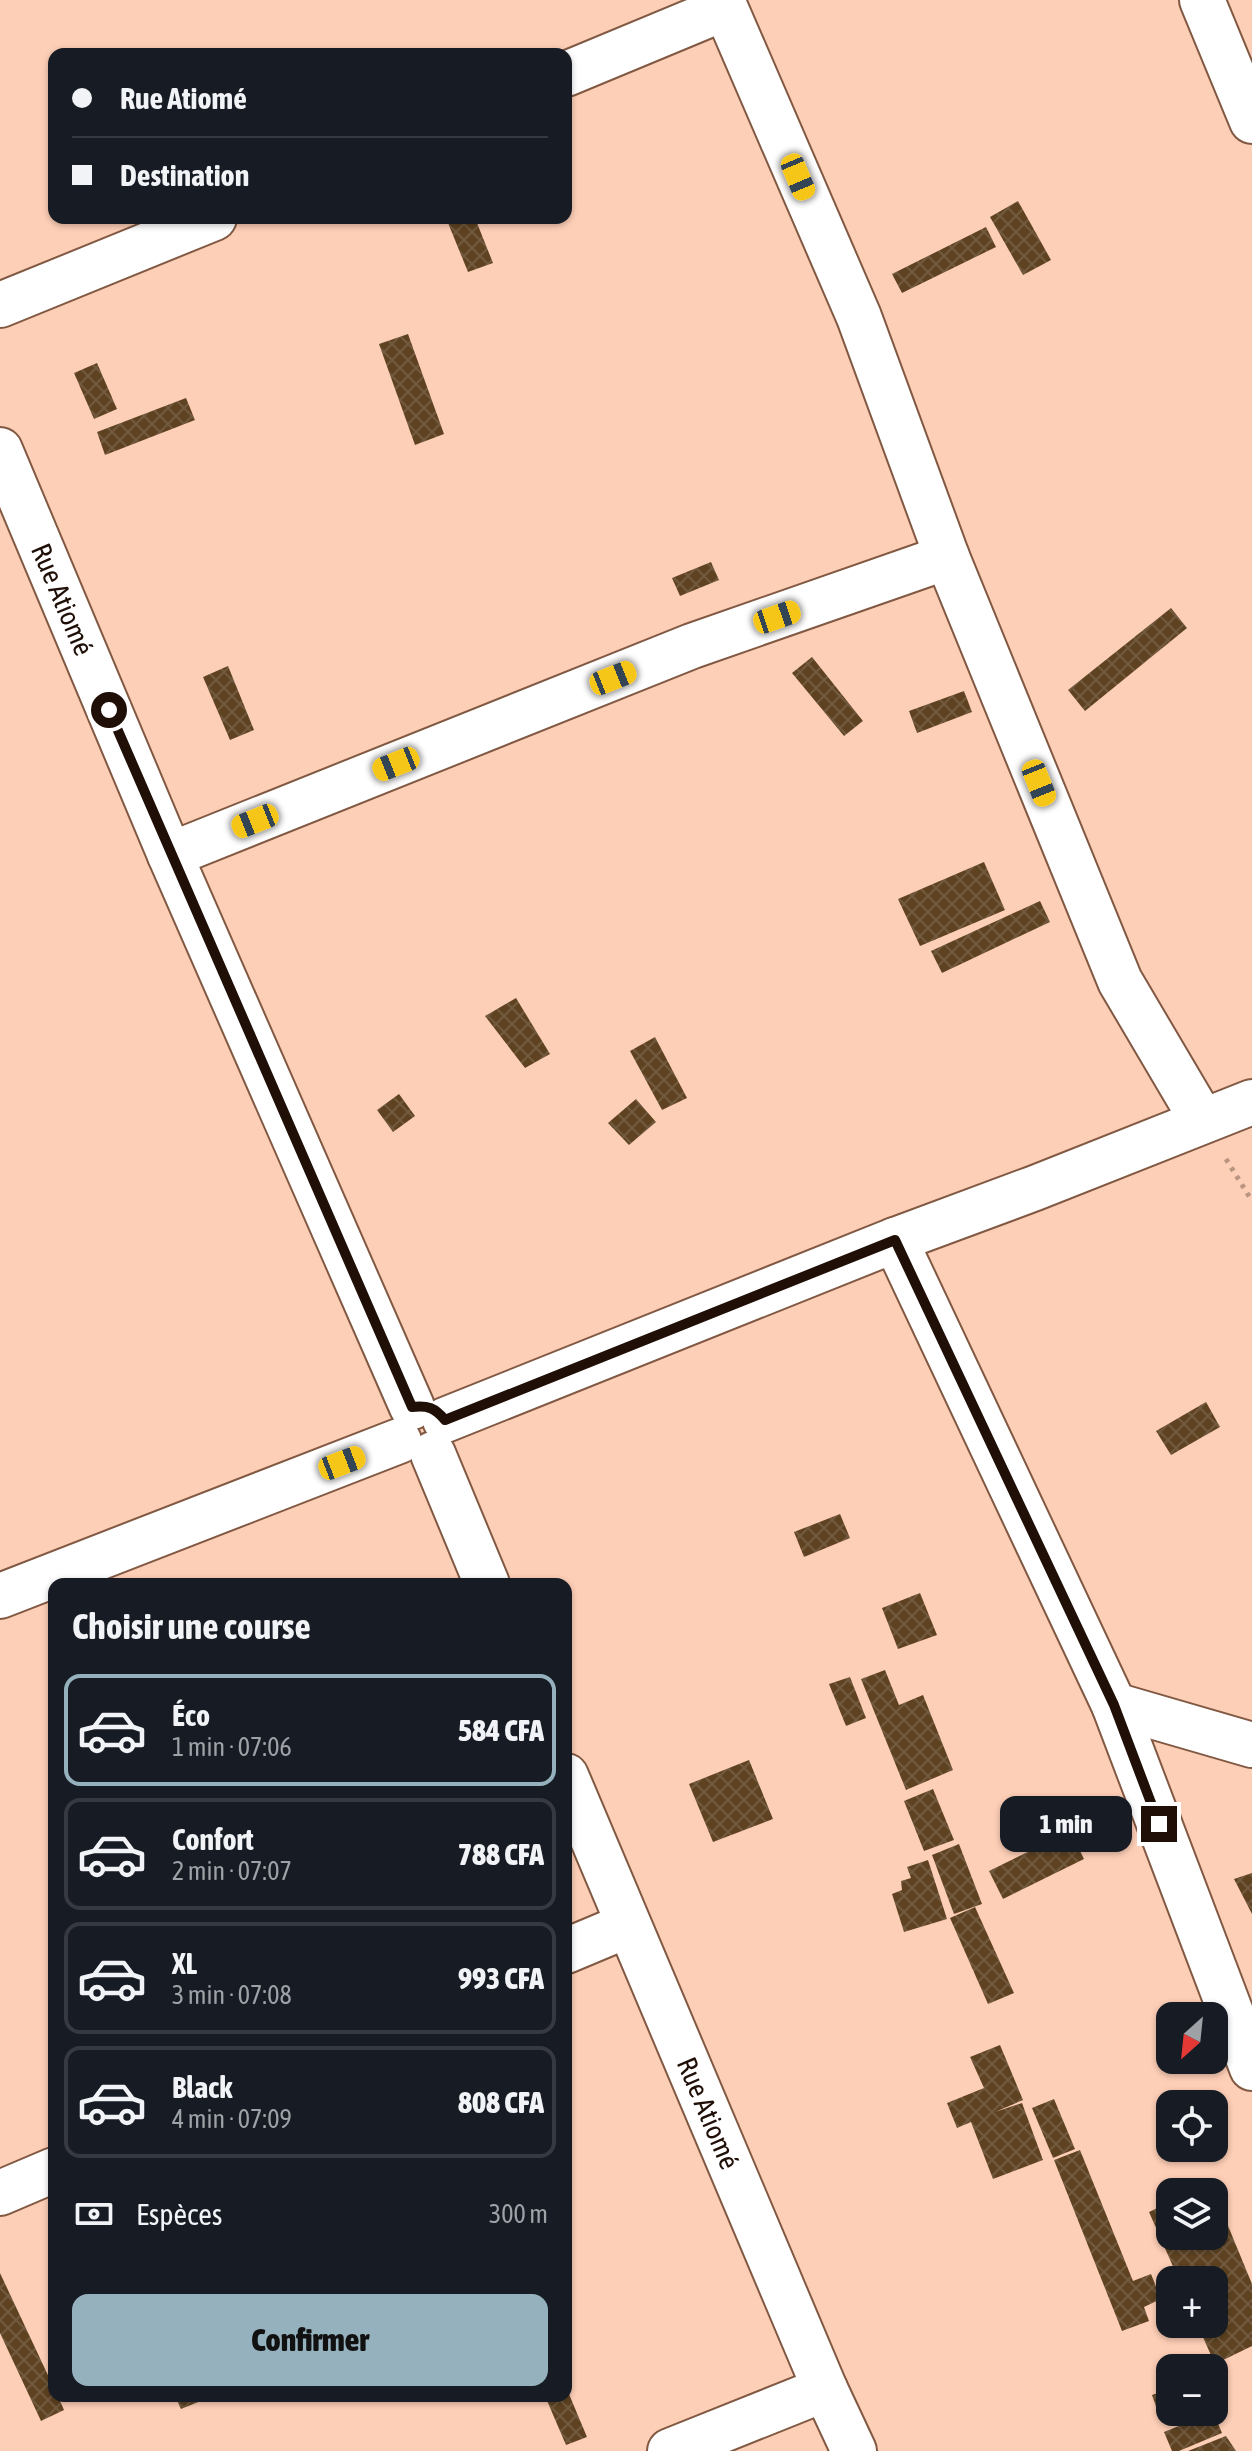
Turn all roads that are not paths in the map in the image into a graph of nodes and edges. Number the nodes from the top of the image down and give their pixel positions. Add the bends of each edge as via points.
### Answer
1 (1202, 0) edge
2 (723, 4) edge
3 (572, 71) edge
4 (1252, 121) edge
5 (199, 224) edge
6 (0, 305) edge
7 (0, 450) edge
8 (947, 557) junction
9 (170, 855) junction
10 (1252, 1102) edge
11 (1202, 1120) junction
12 (895, 1240) junction
13 (422, 1431) junction
14 (484, 1578) edge
15 (0, 1596) edge
16 (1114, 1705) junction
17 (1252, 1745) edge
18 (572, 1790) edge
19 (628, 1925) junction
20 (572, 1948) edge
21 (1252, 2068) edge
22 (48, 2173) edge
23 (0, 2193) edge
24 (825, 2389) junction
25 (670, 2451) edge
26 (854, 2451) edge

1 - 4 street
2 - 3 street
2 - 8 street via 859,317
5 - 6 street
7 - 9 street, Rue Atiomé
8 - 9 street via 692,646
8 - 11 street via 1120,981
9 - 13 street, Rue Atiomé
10 - 11 street
11 - 12 street
12 - 13 street
12 - 16 street
13 - 14 street, Rue Atiomé
13 - 15 street
16 - 17 street
16 - 21 street
18 - 19 street, Rue Atiomé
19 - 20 street
19 - 24 street, Rue Atiomé
22 - 23 street
24 - 25 street
24 - 26 street, Rue Atiomé

